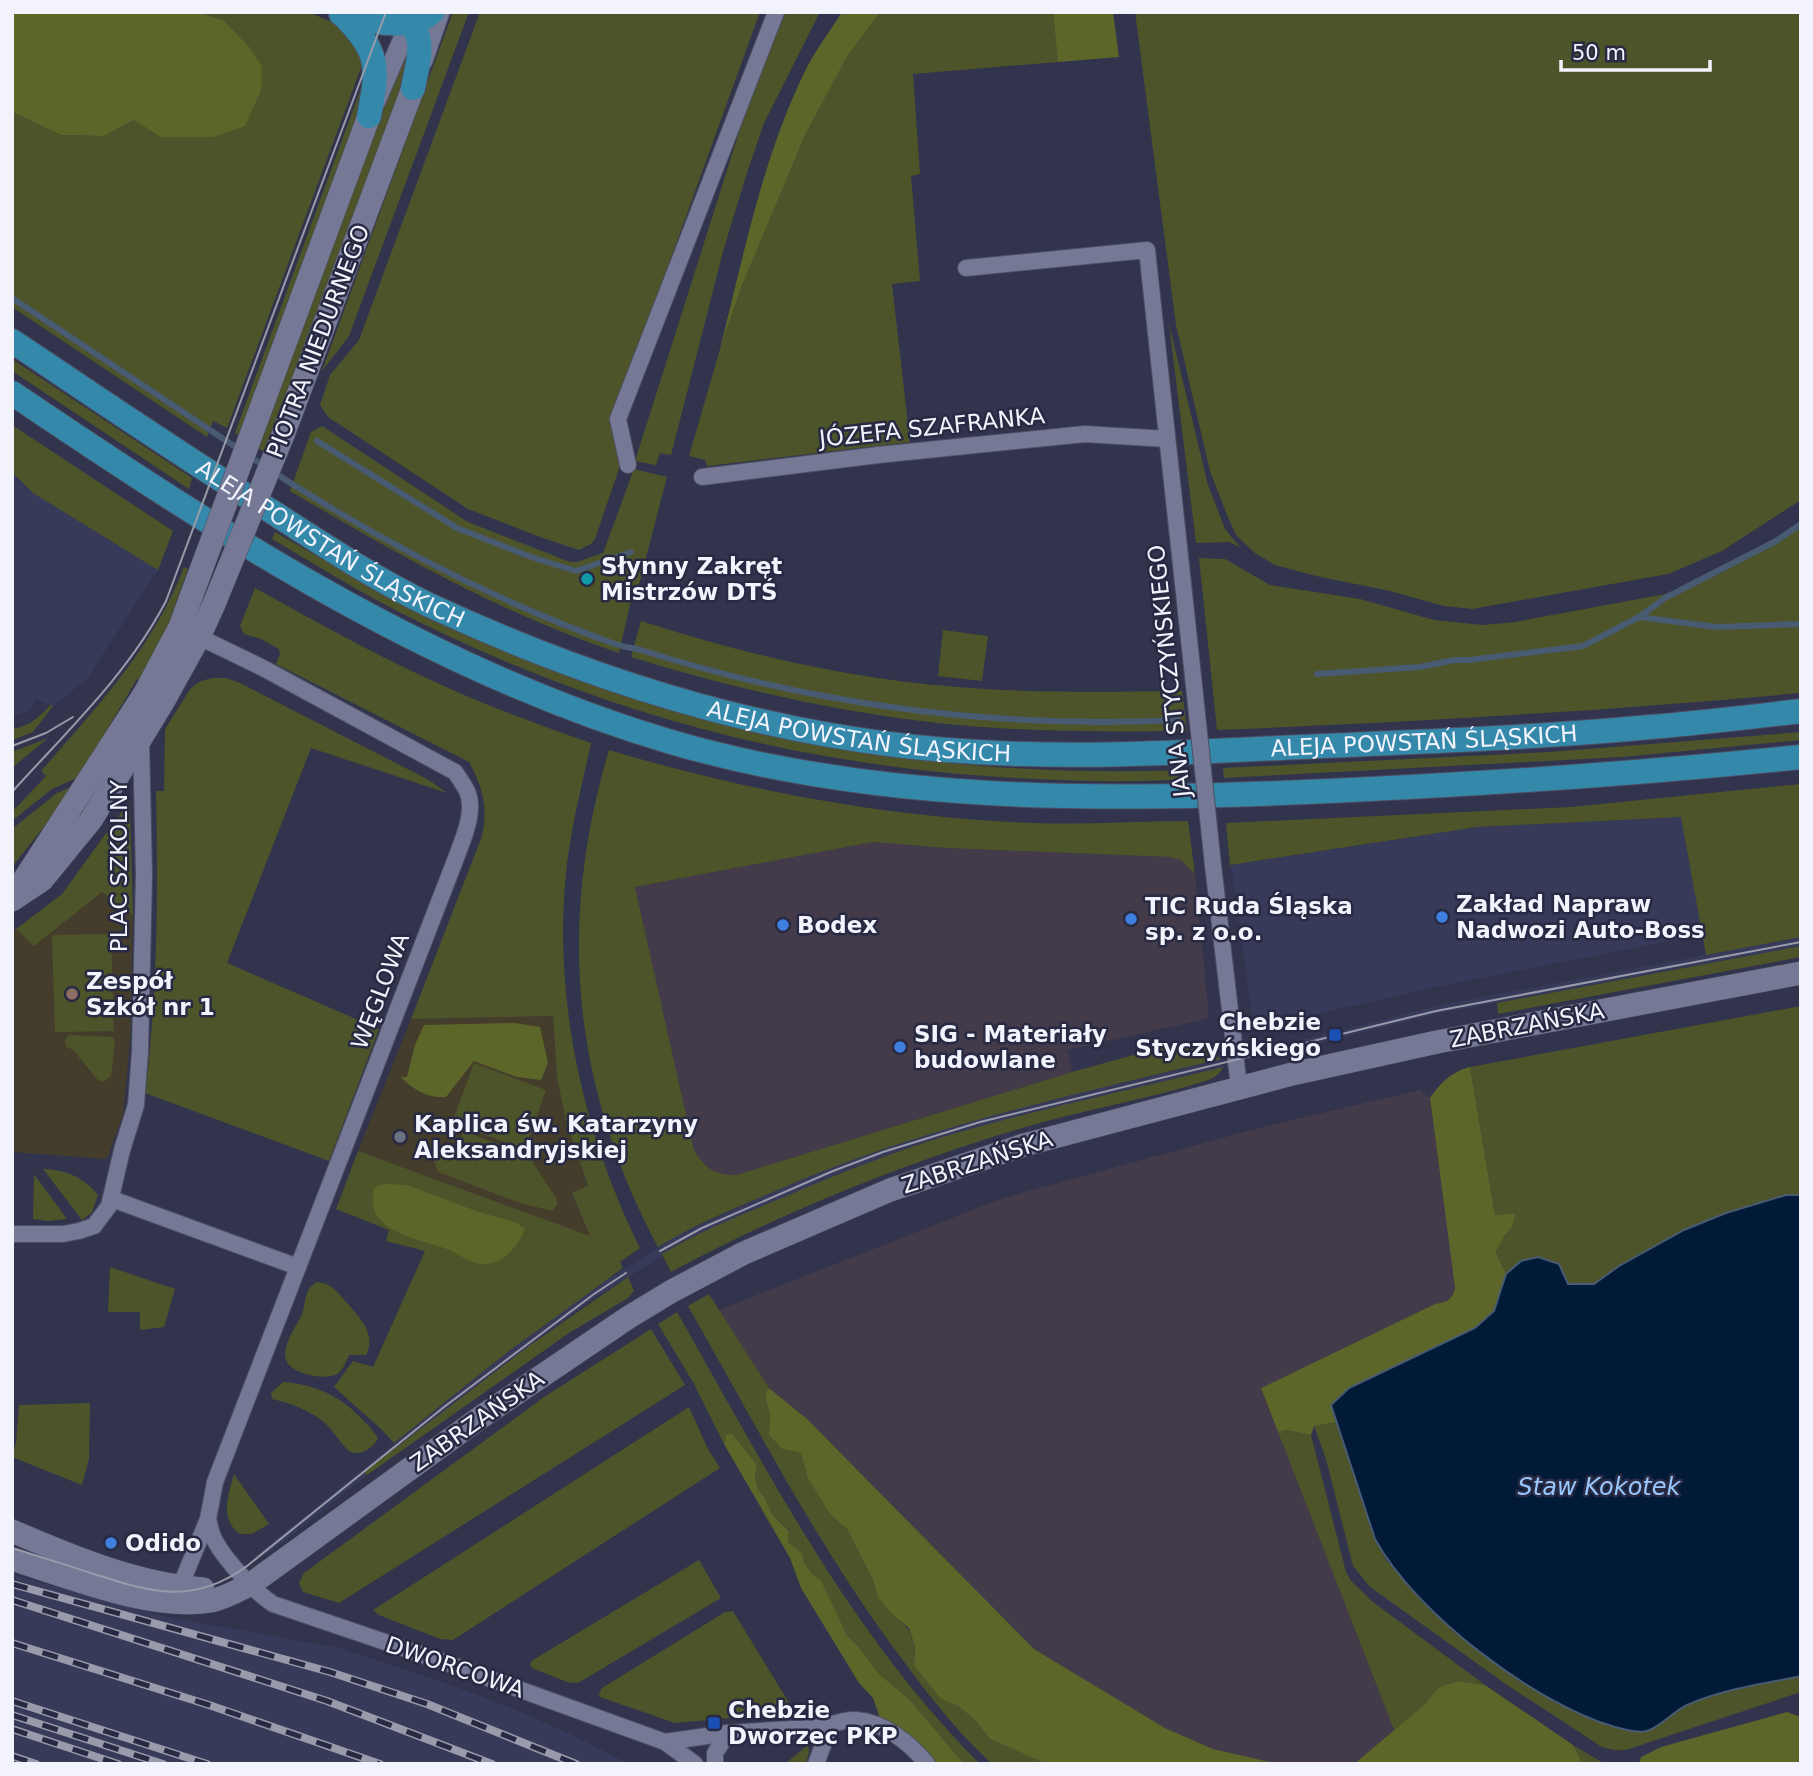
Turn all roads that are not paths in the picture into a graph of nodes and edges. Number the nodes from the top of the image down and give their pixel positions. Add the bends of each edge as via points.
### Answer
1 (440, 12) edge
2 (776, 12) edge
3 (340, 13) edge
4 (415, 15) edge
5 (413, 88) junction
6 (369, 116) junction
7 (966, 268) dead end
8 (12, 341) edge
9 (12, 393) edge
10 (1167, 439) junction
11 (628, 465) dead end
12 (702, 477) dead end
13 (189, 632) junction
14 (1801, 711) edge
15 (141, 739) junction
16 (1801, 757) edge
17 (12, 899) edge
18 (1801, 972) edge
19 (1239, 1087) junction
20 (112, 1199) junction
21 (12, 1234) edge
22 (298, 1267) junction
23 (208, 1519) junction
24 (12, 1531) edge
25 (12, 1559) edge
26 (251, 1584) junction
27 (186, 1595) junction
28 (822, 1727) junction
29 (728, 1733) junction
30 (665, 1742) junction
31 (695, 1764) edge
32 (715, 1764) edge
33 (816, 1764) edge
34 (927, 1764) edge

1 - 5 street, PIOTRA NIEDURNEGO
2 - 11 street via 618,419
3 - 4 main road via 381,24
3 - 6 main road via 366,42 374,61
4 - 5 main road via 419,58
4 - 6 street, PIOTRA NIEDURNEGO
5 - 13 main road, PIOTRA NIEDURNEGO, bridge via 284,435 214,604
6 - 13 main road, PIOTRA NIEDURNEGO, bridge via 191,597
7 - 10 street, JANA STYCZYŃSKIEGO via 1147,250
8 - 14 main road, ALEJA POWSTAŃ ŚLĄSKICH via 176,452 365,571 426,603 568,664 724,713 794,729 973,753 1116,755 1646,728
9 - 16 main road, ALEJA POWSTAŃ ŚLĄSKICH via 146,482 412,639 539,696 671,742 777,767 923,788 1150,798 1481,785
10 - 12 street, JÓZEFA SZAFRANKA via 1085,434
10 - 19 street, JANA STYCZYŃSKIEGO, bridge
13 - 15 main road, PIOTRA NIEDURNEGO
13 - 17 main road, PIOTRA NIEDURNEGO
13 - 22 street, WĘGLOWA via 424,754 455,772 468,793 466,832
15 - 17 main road, PIOTRA NIEDURNEGO via 91,820 42,880
15 - 20 street, PLAC SZKOLNY via 140,1052 136,1105
18 - 19 main road, ZABRZAŃSKA via 1424,1045
19 - 26 main road, ZABRZAŃSKA via 958,1166 744,1253 661,1297 539,1376
20 - 21 street, PLAC SZKOLNY via 94,1226 63,1234
20 - 22 street
22 - 23 street, WĘGLOWA via 215,1482
23 - 26 street via 214,1539
23 - 27 street, WĘGLOWA
24 - 27 main road
25 - 27 main road via 146,1600
26 - 27 main road
26 - 30 street, DWORCOWA via 283,1609 444,1661
28 - 29 street, DWORCOWA
28 - 33 street via 826,1737
28 - 34 street, DWORCOWA via 853,1720 874,1723 913,1747
29 - 30 street, DWORCOWA
29 - 32 street via 715,1753
30 - 31 street, DWORCOWA

